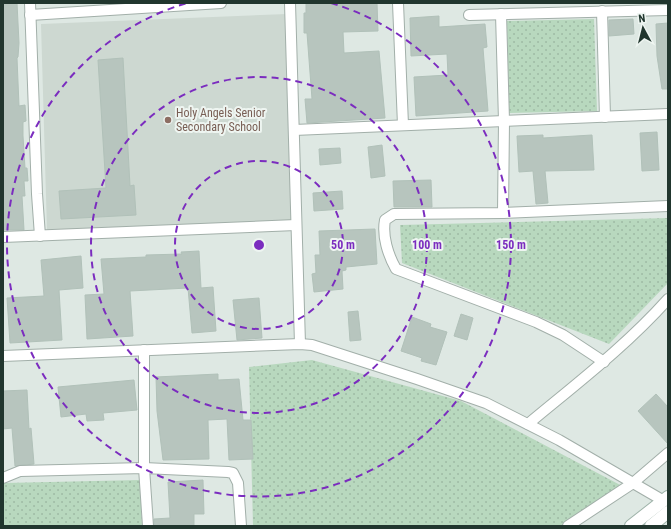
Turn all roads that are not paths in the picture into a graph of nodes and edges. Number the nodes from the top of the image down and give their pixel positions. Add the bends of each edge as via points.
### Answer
1 (30, 3) edge
2 (221, 3) edge
3 (290, 3) edge
4 (398, 3) edge
5 (668, 10) edge
6 (602, 11) junction
7 (468, 14) dead end
8 (501, 14) junction
9 (30, 15) junction
10 (668, 114) edge
11 (605, 117) junction
12 (504, 121) junction
13 (403, 125) junction
14 (294, 130) junction
15 (668, 206) edge
16 (503, 213) junction
17 (296, 225) junction
18 (40, 236) junction
19 (3, 237) edge
20 (668, 299) edge
21 (300, 344) junction
22 (144, 350) junction
23 (3, 356) edge
24 (604, 362) junction
25 (528, 424) junction
26 (668, 453) edge
27 (144, 468) junction
28 (3, 478) edge
29 (633, 482) junction
30 (667, 504) edge
31 (148, 526) edge
32 (241, 526) edge
33 (568, 526) edge
34 (631, 526) edge
35 (651, 526) edge

1 - 9 street
2 - 9 street
3 - 14 street
4 - 13 street
5 - 6 street
6 - 8 street
6 - 11 street
7 - 8 street
8 - 12 street
9 - 18 street
10 - 11 street
11 - 12 street
12 - 13 street
12 - 16 street
13 - 14 street
14 - 17 street
15 - 16 street
16 - 24 street via 394,214 385,220 384,227 390,257 396,269 402,272 536,322 563,335
17 - 18 street
17 - 21 street
18 - 19 street
20 - 24 street
21 - 22 street
21 - 25 street via 344,355 486,403
22 - 23 street
22 - 27 street
24 - 25 street
25 - 29 street
26 - 29 street
27 - 28 street via 20,471
27 - 31 street
27 - 32 street via 233,473 238,483
29 - 30 street
29 - 33 street
30 - 34 street
30 - 35 street

